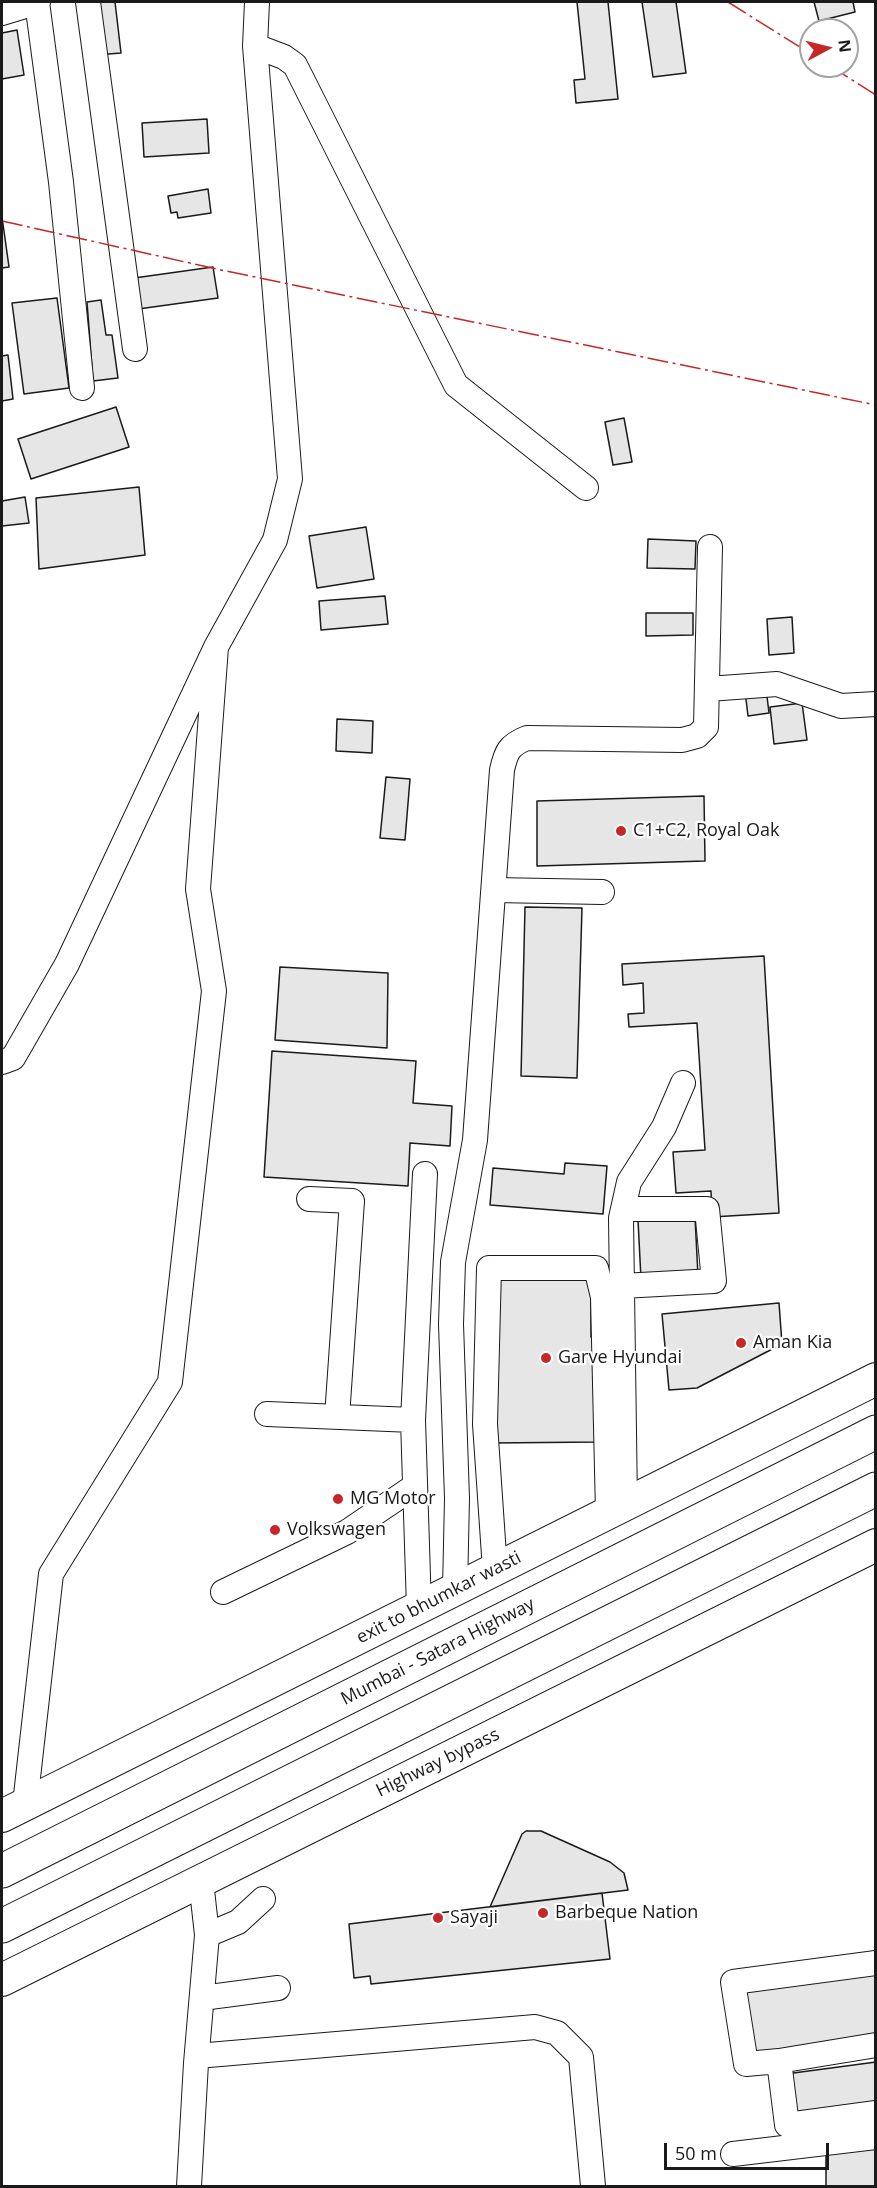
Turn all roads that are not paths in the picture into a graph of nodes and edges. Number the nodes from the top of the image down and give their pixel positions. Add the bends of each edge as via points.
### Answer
1 (37, 2) edge
2 (88, 2) edge
3 (257, 2) edge
4 (2, 13) edge
5 (255, 46) junction
6 (135, 348) dead end
7 (82, 388) dead end
8 (586, 488) dead end
9 (710, 547) dead end
10 (216, 647) junction
11 (708, 689) junction
12 (876, 704) edge
13 (494, 890) junction
14 (602, 892) dead end
15 (2, 1062) edge
16 (683, 1083) dead end
17 (425, 1174) dead end
18 (309, 1199) dead end
19 (623, 1209) junction
20 (622, 1286) junction
21 (876, 1379) edge
22 (267, 1414) dead end
23 (337, 1417) junction
24 (413, 1420) junction
25 (876, 1432) edge
26 (415, 1486) junction
27 (876, 1489) edge
28 (617, 1509) junction
29 (876, 1545) edge
30 (495, 1570) junction
31 (455, 1590) junction
32 (223, 1592) dead end
33 (419, 1608) junction
34 (13, 1810) edge
35 (2, 1871) edge
36 (201, 1881) junction
37 (263, 1899) dead end
38 (2, 1926) edge
39 (207, 1935) junction
40 (876, 1964) edge
41 (2, 1980) edge
42 (278, 1988) dead end
43 (202, 1998) junction
44 (876, 2045) edge
45 (196, 2055) junction
46 (779, 2061) junction
47 (876, 2113) edge
48 (876, 2137) edge
49 (733, 2154) dead end
50 (189, 2187) edge
51 (593, 2187) edge

1 - 4 street
1 - 7 street
2 - 6 street
3 - 5 street
5 - 8 street via 295,65 456,385
5 - 10 street via 290,479 274,540
9 - 11 street
10 - 15 street via 67,964 14,1058
10 - 34 street via 198,888 214,991 170,1382 51,1574
11 - 12 street via 777,684 841,706
11 - 13 street via 706,727 697,736 682,740 527,738 512,744 505,753 502,770
13 - 14 street
13 - 31 street via 475,1140 453,1262
16 - 19 street via 664,1127 629,1182
17 - 24 street
18 - 23 street via 352,1201
19 - 20 street
19 - 20 street via 707,1209 714,1281
20 - 28 street
21 - 28 main road, exit to bhumkar wasti
22 - 23 street
23 - 24 street
24 - 26 street
25 - 35 highway, Mumbai - Satara Highway
26 - 32 street via 347,1532
26 - 33 street
27 - 38 highway
28 - 30 main road, exit to bhumkar wasti
28 - 30 street via 603,1297 596,1268 489,1268 485,1424
29 - 36 main road, Highway bypass
30 - 31 main road, exit to bhumkar wasti
31 - 33 main road, exit to bhumkar wasti
33 - 34 main road, exit to bhumkar wasti
36 - 39 street
36 - 41 main road, Highway bypass
37 - 39 street via 238,1922
39 - 43 street
40 - 46 street via 733,1982 746,2064
42 - 43 street
43 - 45 street
44 - 46 street
45 - 50 street
45 - 51 street via 535,2026 557,2032 581,2057
46 - 47 street via 787,2125
48 - 49 street

